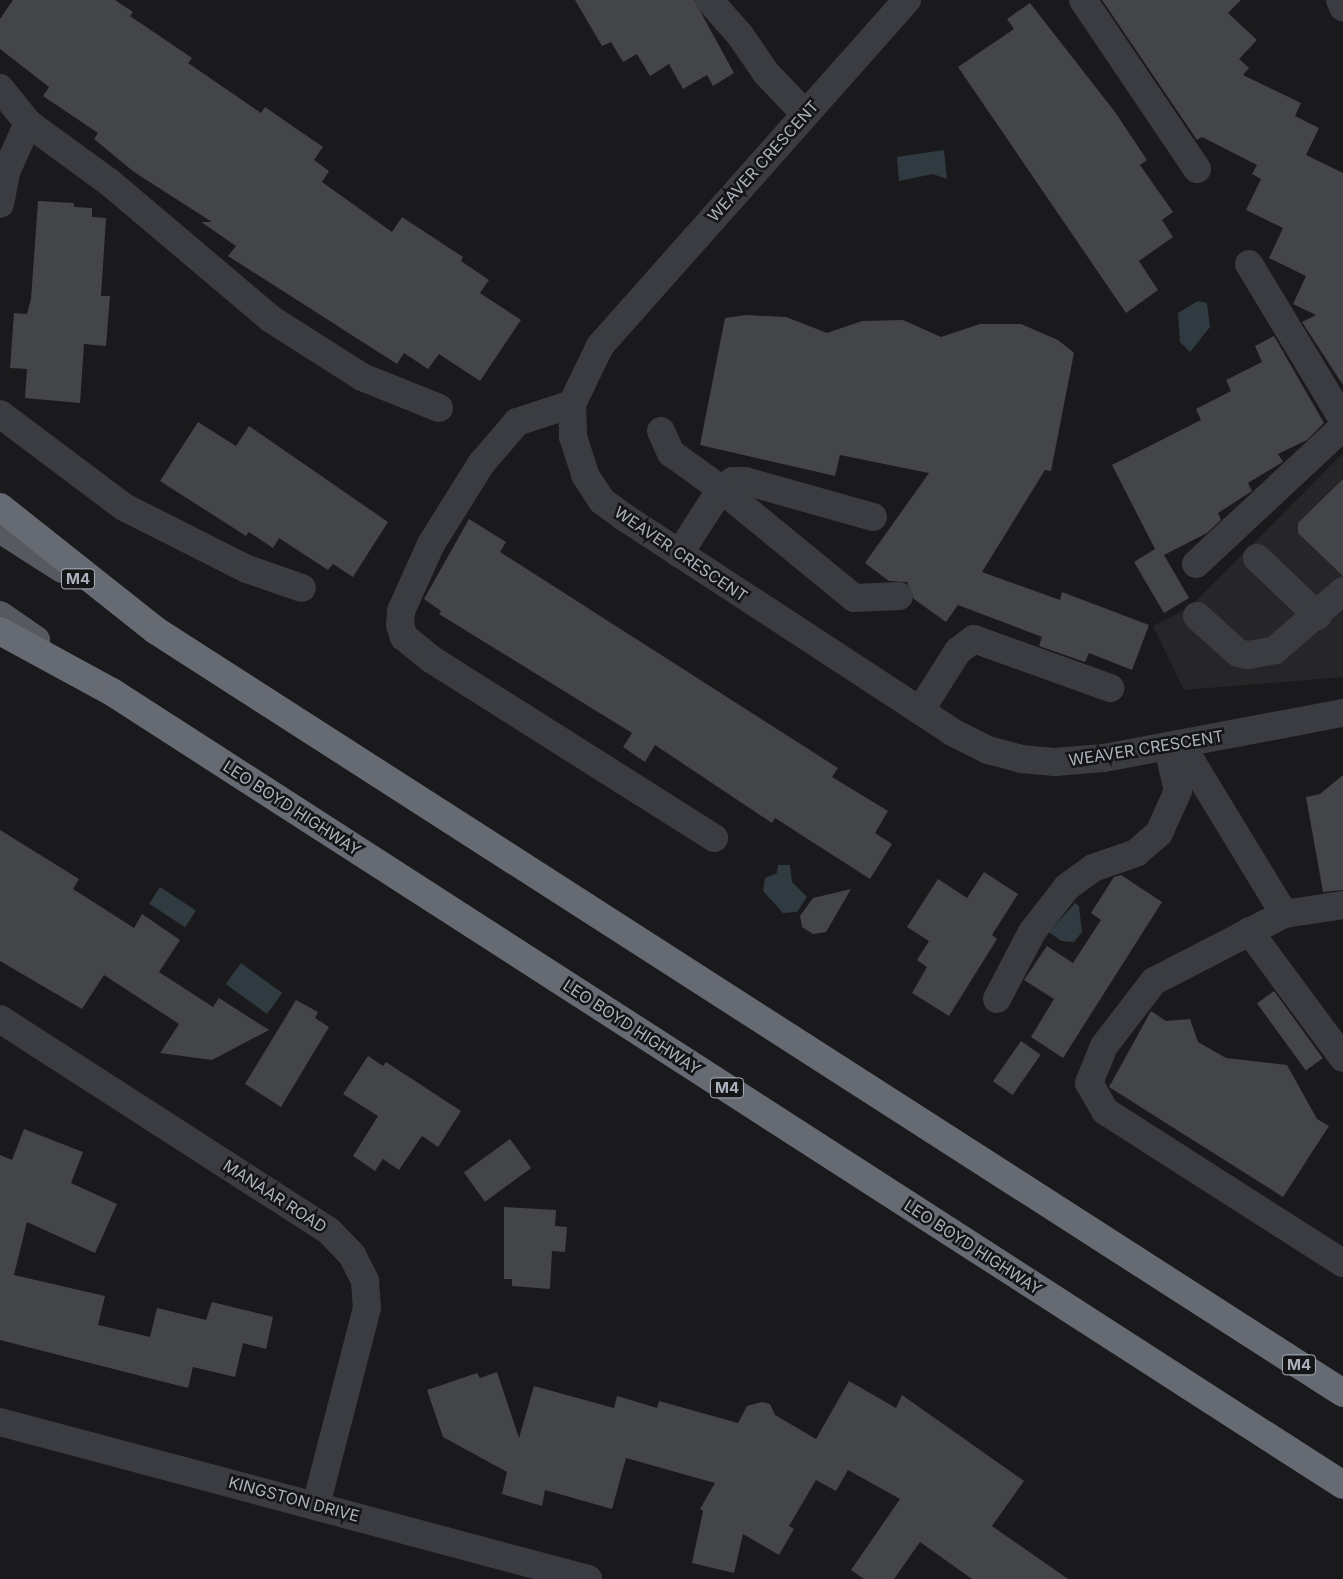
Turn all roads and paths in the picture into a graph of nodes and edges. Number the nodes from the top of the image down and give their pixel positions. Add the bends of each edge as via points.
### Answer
1 (709, 0) edge
2 (907, 0) edge
3 (1083, 0) edge
4 (1340, 0) edge
5 (1343, 7) edge
6 (0, 88) edge
7 (805, 114) junction
8 (28, 122) junction
9 (1196, 169) dead end
10 (0, 204) edge
11 (1249, 264) dead end
12 (572, 404) junction
13 (439, 408) dead end
14 (0, 414) edge
15 (1343, 420) edge
16 (1343, 427) edge
17 (661, 431) dead end
18 (720, 489) junction
19 (0, 507) edge
20 (873, 517) dead end
21 (0, 529) edge
22 (679, 554) junction
23 (1257, 558) dead end
24 (1196, 564) dead end
25 (302, 588) dead end
26 (1343, 591) edge
27 (899, 596) dead end
28 (0, 615) edge
29 (1197, 616) dead end
30 (1318, 616) junction
31 (155, 630) junction
32 (0, 632) edge
33 (1110, 688) dead end
34 (112, 692) junction
35 (920, 710) junction
36 (1343, 713) edge
37 (1175, 747) junction
38 (714, 838) dead end
39 (1343, 905) edge
40 (1284, 914) junction
41 (1249, 931) junction
42 (997, 1000) dead end
43 (0, 1019) edge
44 (1343, 1058) edge
45 (1343, 1263) edge
46 (1255, 1336) junction
47 (1343, 1383) edge
48 (1343, 1394) edge
49 (0, 1422) edge
50 (1343, 1485) edge
51 (316, 1505) junction
52 (588, 1579) edge

1 - 7 street via 740,34 766,73
2 - 7 street, WEAVER CRESCENT
3 - 9 street
4 - 5 street
6 - 8 street
7 - 12 street, WEAVER CRESCENT via 600,346
8 - 10 street via 6,172
8 - 13 street via 109,182 271,319 362,377
11 - 15 street
12 - 22 street, WEAVER CRESCENT via 573,438 585,475 602,501
12 - 38 street via 517,422 486,457 430,544 401,612 400,626 404,637 425,655
14 - 25 street via 124,507 247,569
16 - 24 street
17 - 18 street via 672,453
18 - 20 street via 734,481 745,481
18 - 22 street
18 - 27 street via 854,598
19 - 31 highway
21 - 31 main road, M4
22 - 35 street, WEAVER CRESCENT
23 - 30 street
26 - 30 street
28 - 34 main road, LEO BOYD HIGHWAY / M4
29 - 30 street via 1238,653 1248,655 1274,650
31 - 46 highway, M4
32 - 34 highway
33 - 35 street via 974,639 958,651
34 - 50 highway, LEO BOYD HIGHWAY / M4
35 - 37 street, WEAVER CRESCENT via 988,750 1021,759 1055,762
36 - 37 street, WEAVER CRESCENT
37 - 40 street
37 - 42 street via 1178,791 1159,833 1141,850 1093,868 1067,887 1032,932
39 - 40 street
40 - 41 street
41 - 44 street
41 - 45 street via 1187,961 1139,995 1104,1046 1089,1083 1105,1112
43 - 51 street, MANAAR ROAD via 329,1231 352,1255 364,1281 367,1308
46 - 47 highway
46 - 48 highway, M4
49 - 51 street, KINGSTON DRIVE
51 - 52 street, KINGSTON DRIVE

